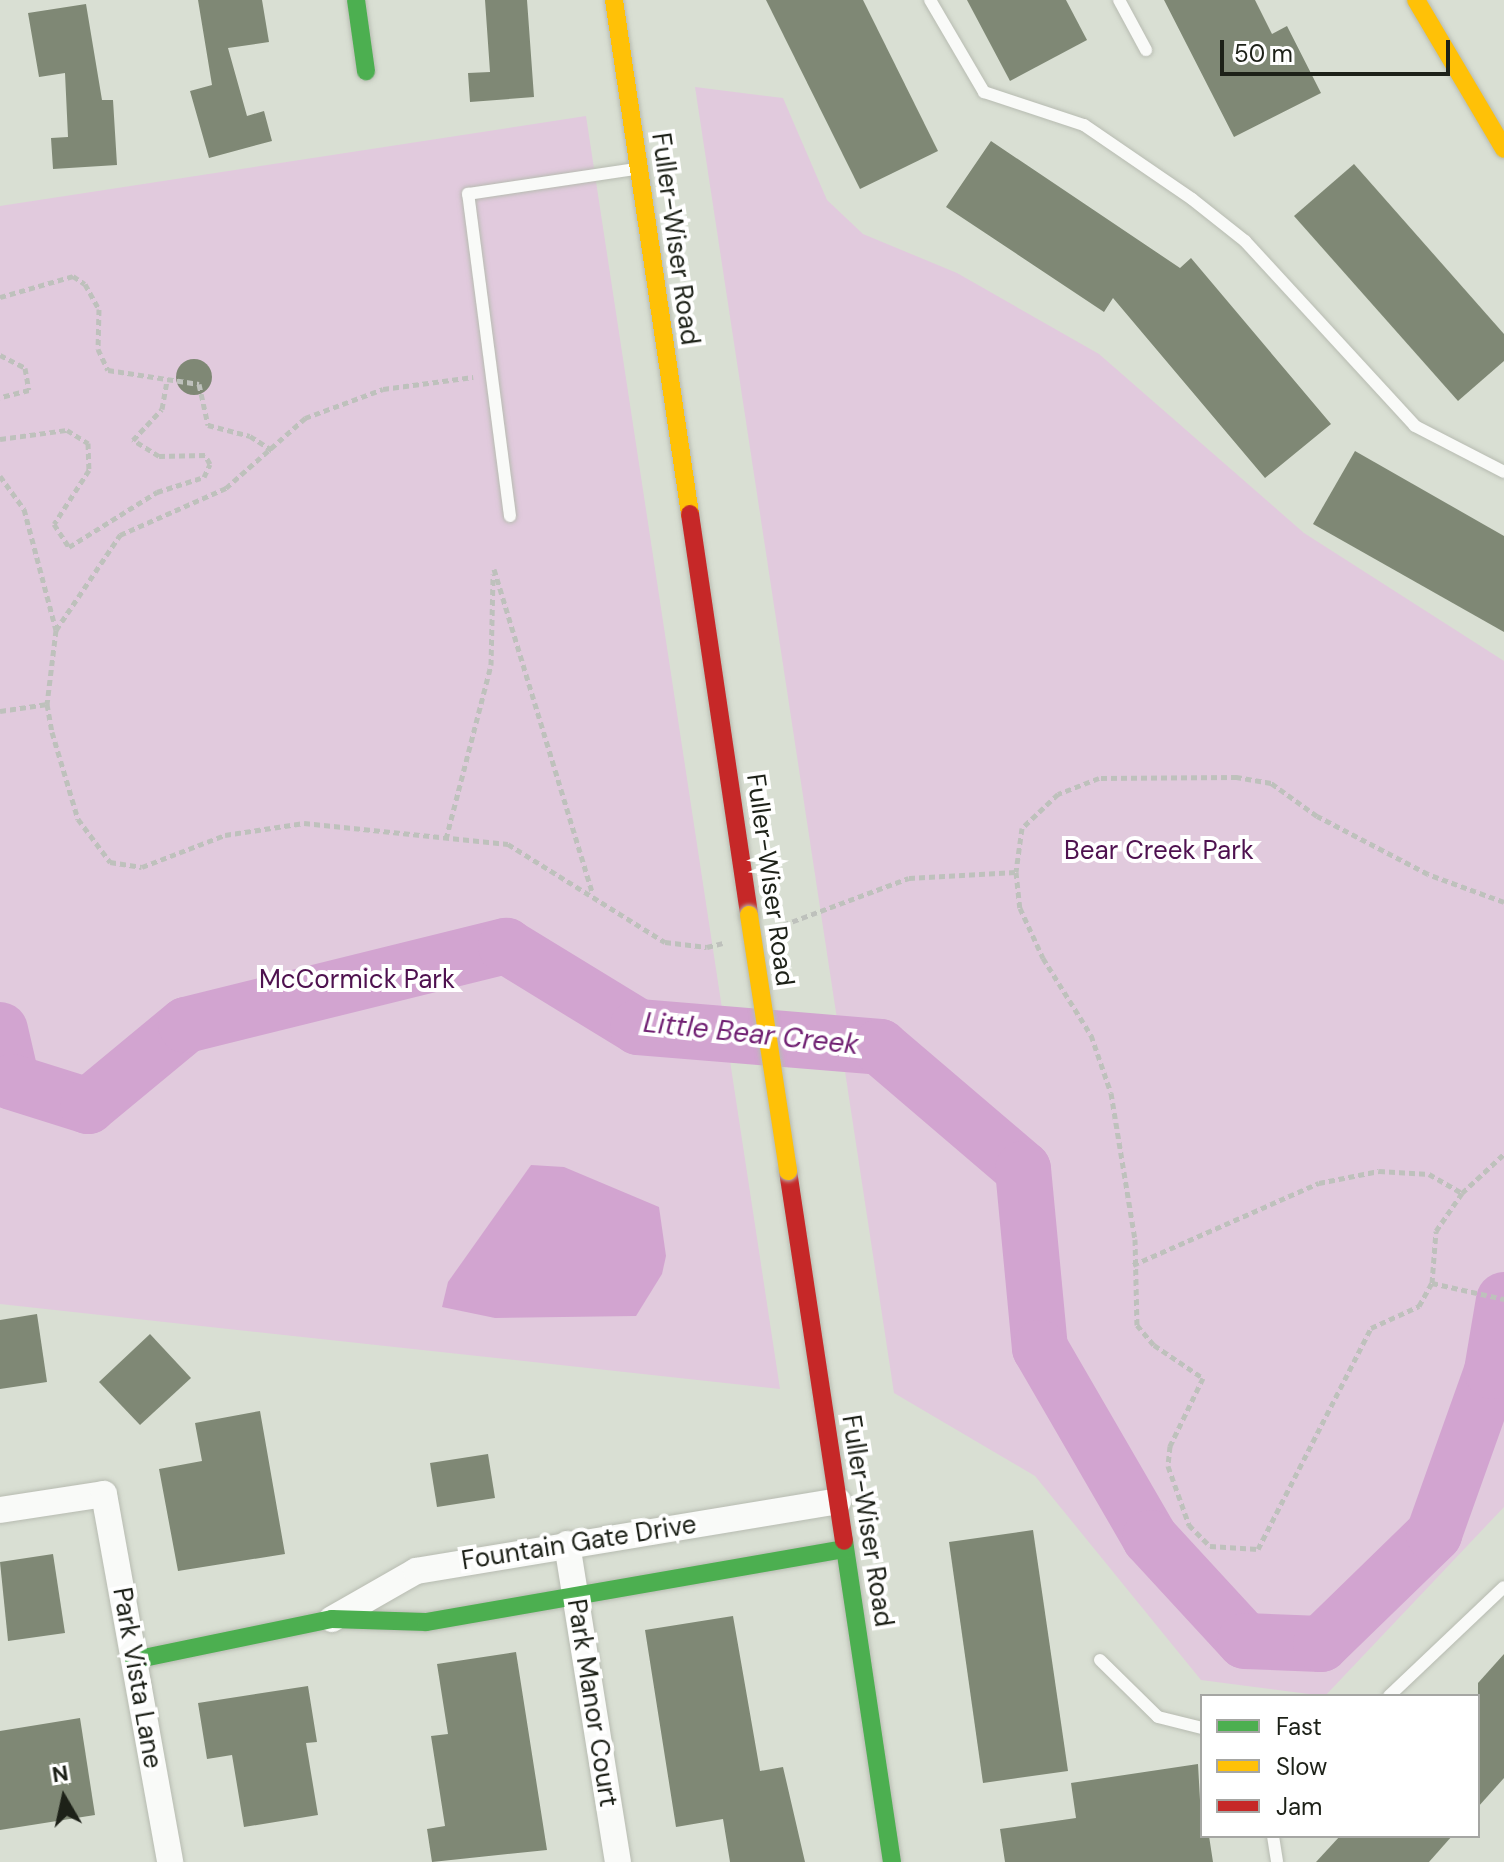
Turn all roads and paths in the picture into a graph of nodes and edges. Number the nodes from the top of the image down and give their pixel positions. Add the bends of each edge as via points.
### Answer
1 (356, 0) edge
2 (614, 0) edge
3 (930, 0) edge
4 (1119, 0) edge
5 (1416, 0) edge
6 (1146, 50) dead end
7 (366, 71) dead end
8 (1504, 149) edge
9 (639, 168) junction
10 (0, 297) edge
11 (0, 355) edge
12 (493, 378) junction
13 (167, 380) junction
14 (0, 397) edge
15 (0, 439) edge
16 (273, 451) junction
17 (1504, 472) edge
18 (0, 476) edge
19 (510, 516) dead end
20 (56, 630) junction
21 (47, 704) junction
22 (0, 711) edge
23 (446, 839) junction
24 (1016, 872) junction
25 (592, 893) junction
26 (1504, 902) edge
27 (777, 927) dead end
28 (735, 939) dead end
29 (1504, 1154) edge
30 (1462, 1193) junction
31 (1133, 1265) junction
32 (1432, 1283) junction
33 (1504, 1299) edge
34 (838, 1501) junction
35 (0, 1510) edge
36 (567, 1544) junction
37 (845, 1549) junction
38 (1504, 1587) edge
39 (575, 1596) junction
40 (332, 1619) junction
41 (134, 1660) junction
42 (1100, 1660) dead end
43 (1391, 1694) edge
44 (1200, 1728) edge
45 (1273, 1838) edge
46 (170, 1862) edge
47 (618, 1862) edge
48 (892, 1862) edge
49 (1277, 1862) edge

1 - 7 street
2 - 9 street, Fuller-Wiser Road
3 - 17 lane via 984,92 1084,125 1192,199 1245,241 1415,426
4 - 6 lane
5 - 8 street
9 - 12 lane via 468,194
9 - 34 street, Fuller-Wiser Road, bridge
10 - 13 path via 73,276 99,309 98,349 108,370
11 - 14 path via 25,368 29,390
12 - 16 path via 454,377 343,402 305,418
12 - 19 lane
13 - 15 path via 162,409 133,440 159,456 205,455 210,464 204,477 157,492 69,547 54,524 89,470 88,443 67,430
13 - 16 path via 199,384 208,425 250,436
16 - 20 path via 226,488 120,535
18 - 20 path via 24,509
20 - 21 path
21 - 22 path
21 - 23 path via 78,819 110,862 142,867 225,835 304,823
23 - 25 path via 508,844
23 - 25 path via 491,665 494,569
24 - 26 path via 1022,828 1058,794 1099,778 1237,777 1271,783 1317,816 1428,874
24 - 27 path via 877,886 833,911
24 - 31 path via 1020,908 1105,1071 1135,1239
25 - 28 path via 665,942 707,947
29 - 30 path
30 - 31 path via 1429,1174 1379,1171 1319,1183
30 - 32 path via 1436,1231
31 - 32 path via 1137,1325 1154,1345 1203,1378 1170,1446 1172,1487 1189,1525 1210,1546 1242,1553 1258,1549 1276,1525 1282,1499 1371,1328 1419,1306
32 - 33 path
34 - 36 street, Fountain Gate Drive
34 - 37 street, Fuller-Wiser Road
35 - 41 street, Park Vista Lane via 104,1494
36 - 39 street, Park Manor Court
36 - 40 street, Fountain Gate Drive via 416,1571
37 - 39 street, Fountain Gate Drive
37 - 48 street, Fuller-Wiser Road
38 - 43 lane
39 - 40 street, Fountain Gate Drive via 426,1622
39 - 47 street, Park Manor Court
40 - 41 street, Fountain Gate Drive
41 - 46 street, Park Vista Lane
42 - 44 lane via 1158,1717
45 - 49 lane

